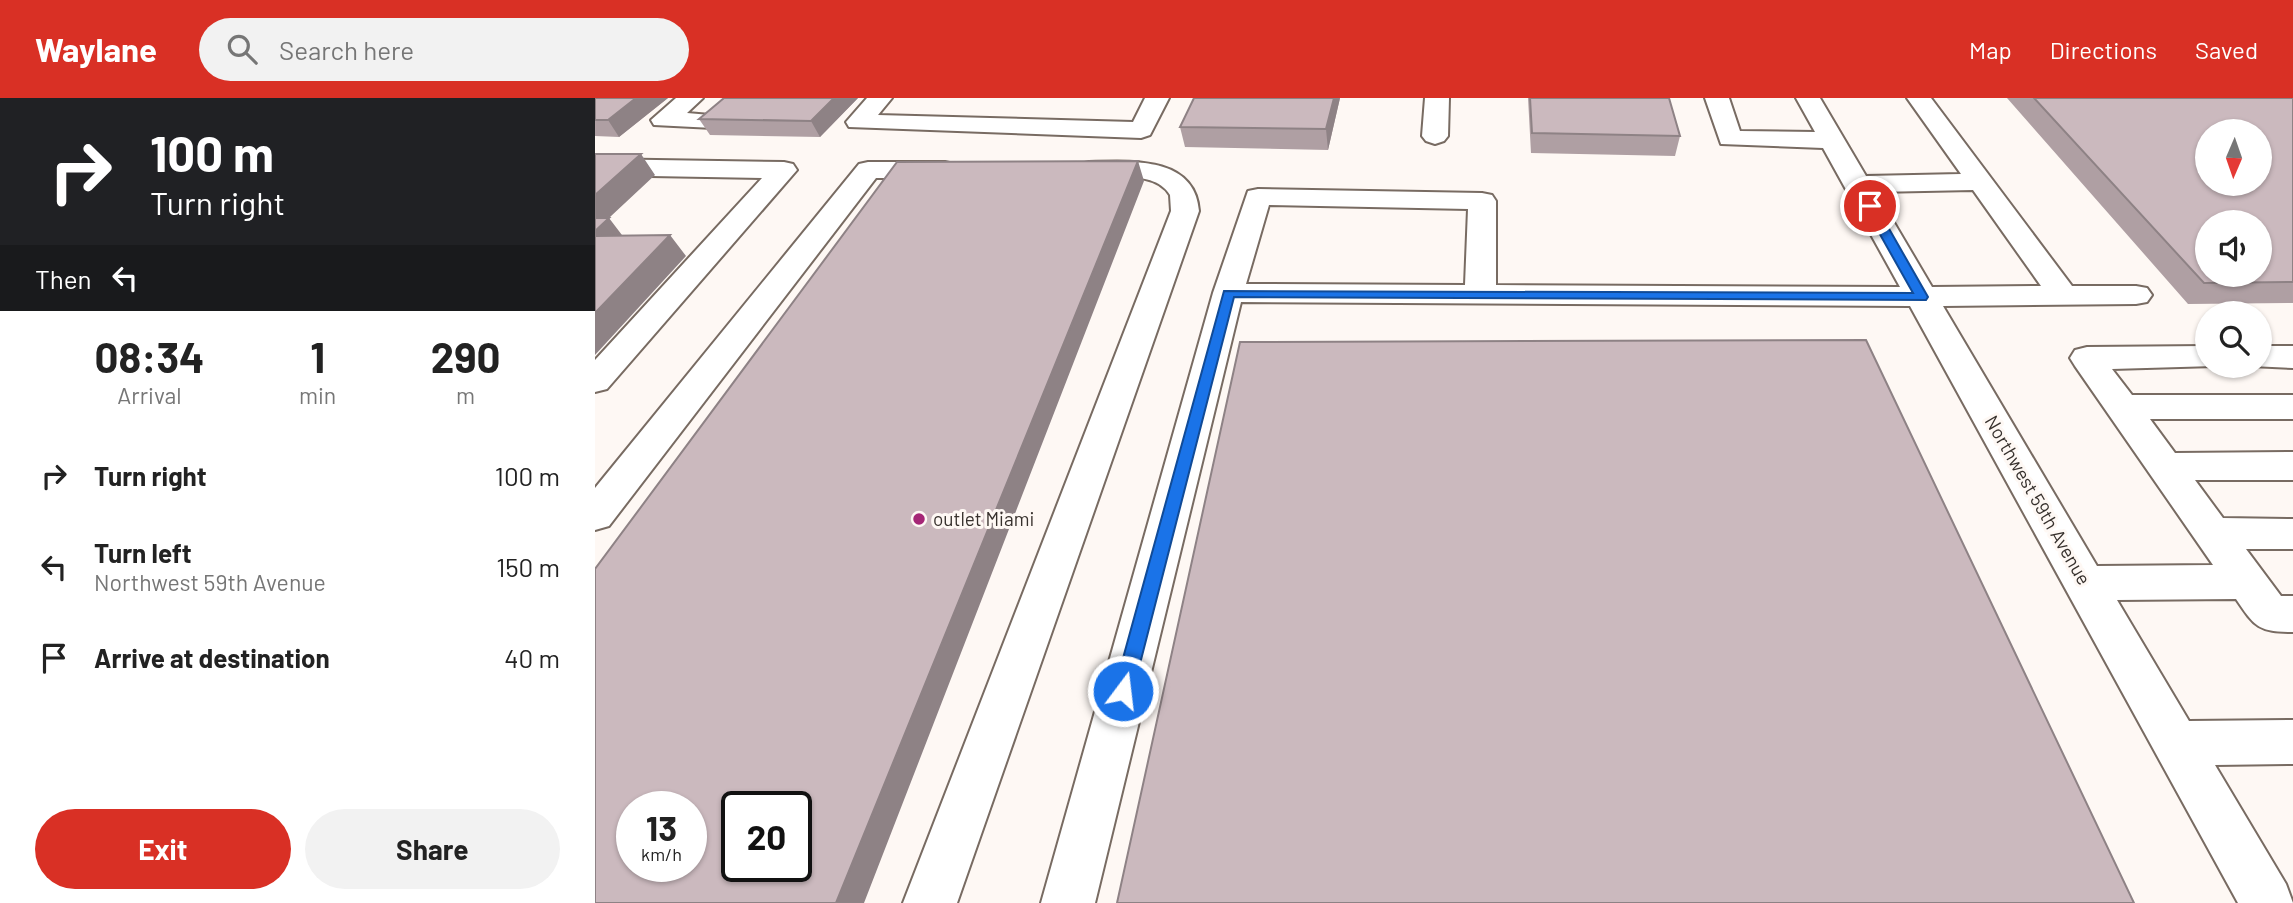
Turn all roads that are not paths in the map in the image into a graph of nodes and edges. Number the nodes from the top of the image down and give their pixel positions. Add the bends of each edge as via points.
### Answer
1 (691, 98) edge
2 (880, 98) edge
3 (943, 98) edge
4 (1157, 98) edge
5 (1437, 98) edge
6 (1717, 98) edge
7 (1808, 98) edge
8 (1919, 98) edge
9 (713, 121) edge
10 (922, 124) junction
11 (1435, 136) dead end
12 (1832, 140) junction
13 (595, 167) edge
14 (980, 170) edge
15 (1063, 170) edge
16 (1983, 182) junction
17 (1857, 184) junction
18 (1228, 293) junction
19 (1480, 295) junction
20 (2063, 295) junction
21 (2136, 295) dead end
22 (1922, 297) junction
23 (2272, 357) edge
24 (2293, 357) edge
25 (2195, 358) edge
26 (595, 381) edge
27 (2123, 407) junction
28 (2293, 407) edge
29 (2293, 466) edge
30 (2165, 467) junction
31 (595, 515) edge
32 (2212, 533) junction
33 (2293, 534) edge
34 (2247, 582) junction
35 (2085, 583) junction
36 (2293, 614) edge
37 (2176, 743) junction
38 (2293, 743) edge
39 (930, 903) edge
40 (1067, 903) edge
41 (2267, 903) edge

1 - 9 street via 663,120
2 - 10 street via 858,122
3 - 10 street
4 - 10 street via 1141,130 1077,118 1003,117
5 - 11 street
6 - 12 street via 1730,139
7 - 12 street, Northwest 59th Avenue
8 - 16 street
12 - 17 street, Northwest 59th Avenue
13 - 26 street via 783,170
14 - 31 street via 868,170
15 - 39 street via 1154,173 1182,188 1187,199 1185,211
16 - 17 street
16 - 20 street
17 - 22 street, Northwest 59th Avenue
18 - 19 street
18 - 19 street via 1258,197 1482,201
18 - 40 street
19 - 22 street
20 - 21 street
20 - 22 street
22 - 35 street, Northwest 59th Avenue
23 - 24 street
25 - 27 street via 2087,358
27 - 28 street
27 - 30 street
29 - 30 street
30 - 32 street
32 - 33 street
32 - 34 street
34 - 35 street
34 - 36 street via 2270,614
35 - 37 street, Northwest 59th Avenue
37 - 38 street
37 - 41 street, Northwest 59th Avenue

